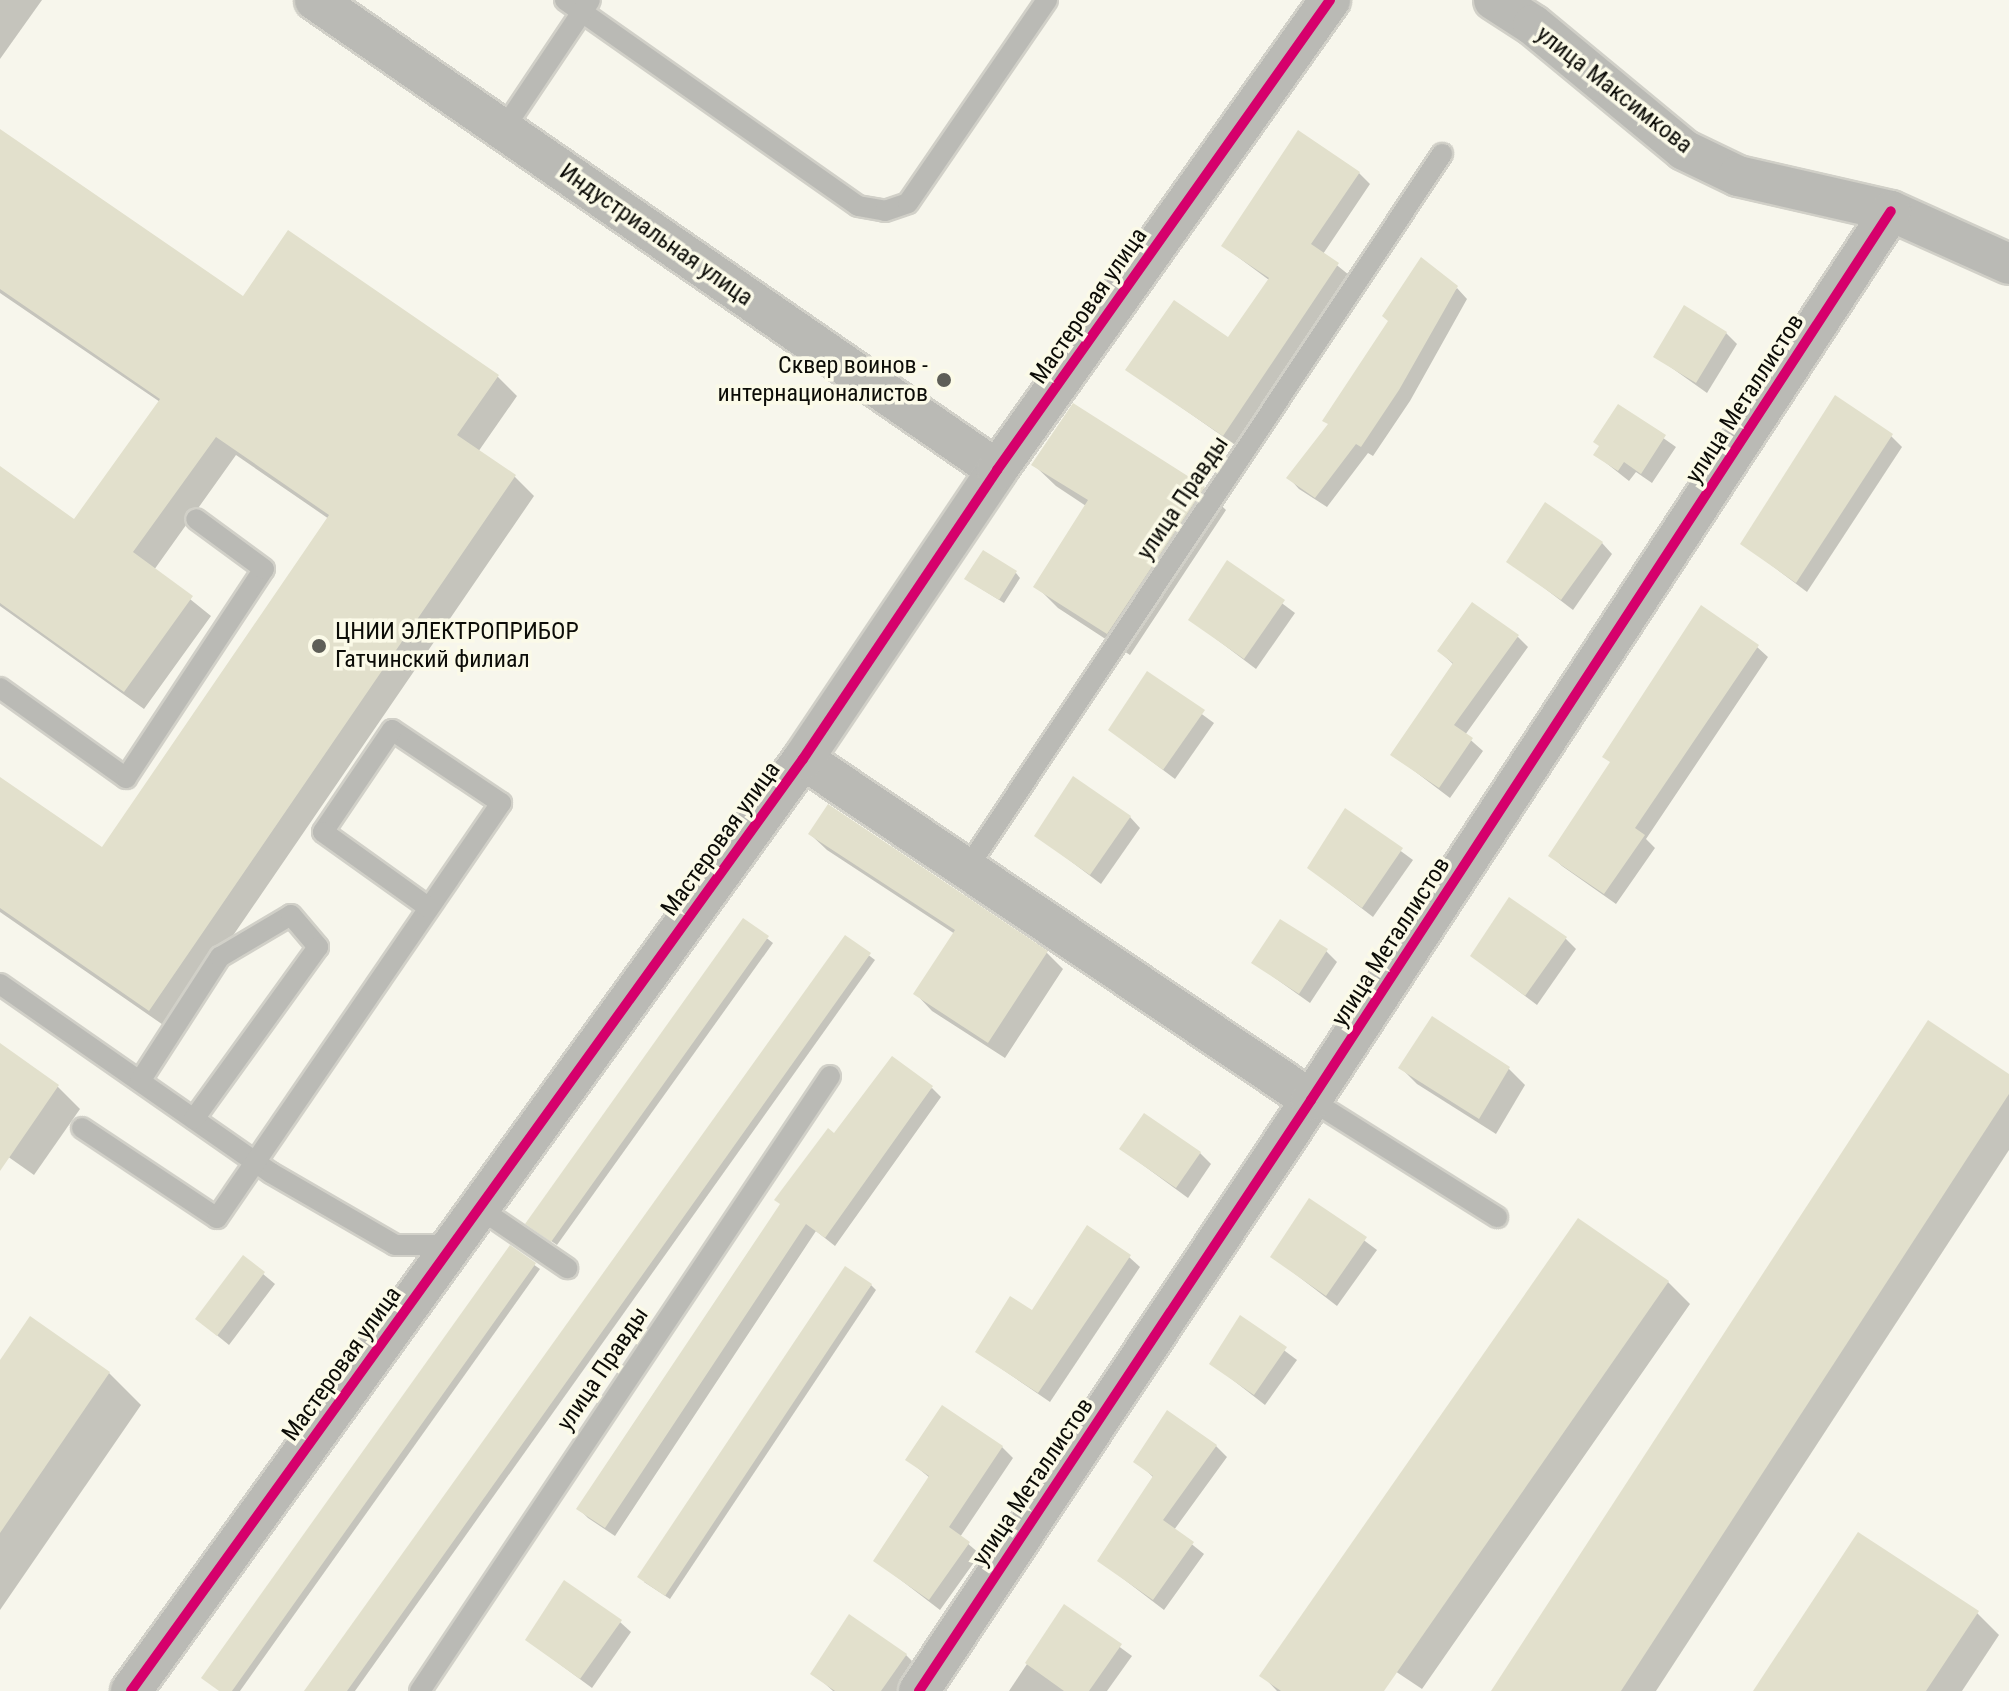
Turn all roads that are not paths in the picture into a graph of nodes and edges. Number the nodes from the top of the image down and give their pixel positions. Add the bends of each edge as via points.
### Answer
1 (315, 0) edge
2 (1047, 0) edge
3 (1330, 0) edge
4 (1494, 0) edge
5 (579, 4) edge
6 (503, 130) junction
7 (1442, 154) dead end
8 (1891, 211) junction
9 (2009, 264) edge
10 (997, 470) junction
11 (196, 519) dead end
12 (0, 688) edge
13 (803, 759) junction
14 (966, 870) junction
15 (429, 908) junction
16 (0, 984) edge
17 (830, 1076) dead end
18 (140, 1081) junction
19 (1311, 1100) junction
20 (194, 1119) junction
21 (82, 1128) dead end
22 (256, 1162) junction
23 (479, 1208) junction
24 (1497, 1217) dead end
25 (452, 1245) junction
26 (567, 1268) dead end
27 (131, 1691) edge
28 (420, 1691) edge
29 (919, 1691) edge

1 - 6 street, Индустриальная улица
2 - 5 lane via 908,203 885,211 858,206
3 - 10 street, Мастеровая улица
4 - 8 street, улица Максимкова via 1533,25 1684,150 1738,176
5 - 6 lane
6 - 10 street, Индустриальная улица
7 - 14 lane, улица Правды
8 - 9 street, улица Максимкова
8 - 19 street, улица Металлистов
10 - 13 street, Мастеровая улица
11 - 12 lane via 264,569 126,778
13 - 14 street
13 - 23 street, Мастеровая улица
14 - 19 street
15 - 15 lane via 501,803 392,730 323,832
15 - 22 lane
16 - 18 lane
17 - 28 lane, улица Правды
18 - 20 lane
18 - 20 lane via 220,957 291,915 318,947
19 - 24 lane
19 - 29 street, улица Металлистов
20 - 22 lane
21 - 22 lane via 217,1218
22 - 25 lane via 395,1245
23 - 25 street, Мастеровая улица
23 - 26 lane
25 - 27 street, Мастеровая улица

